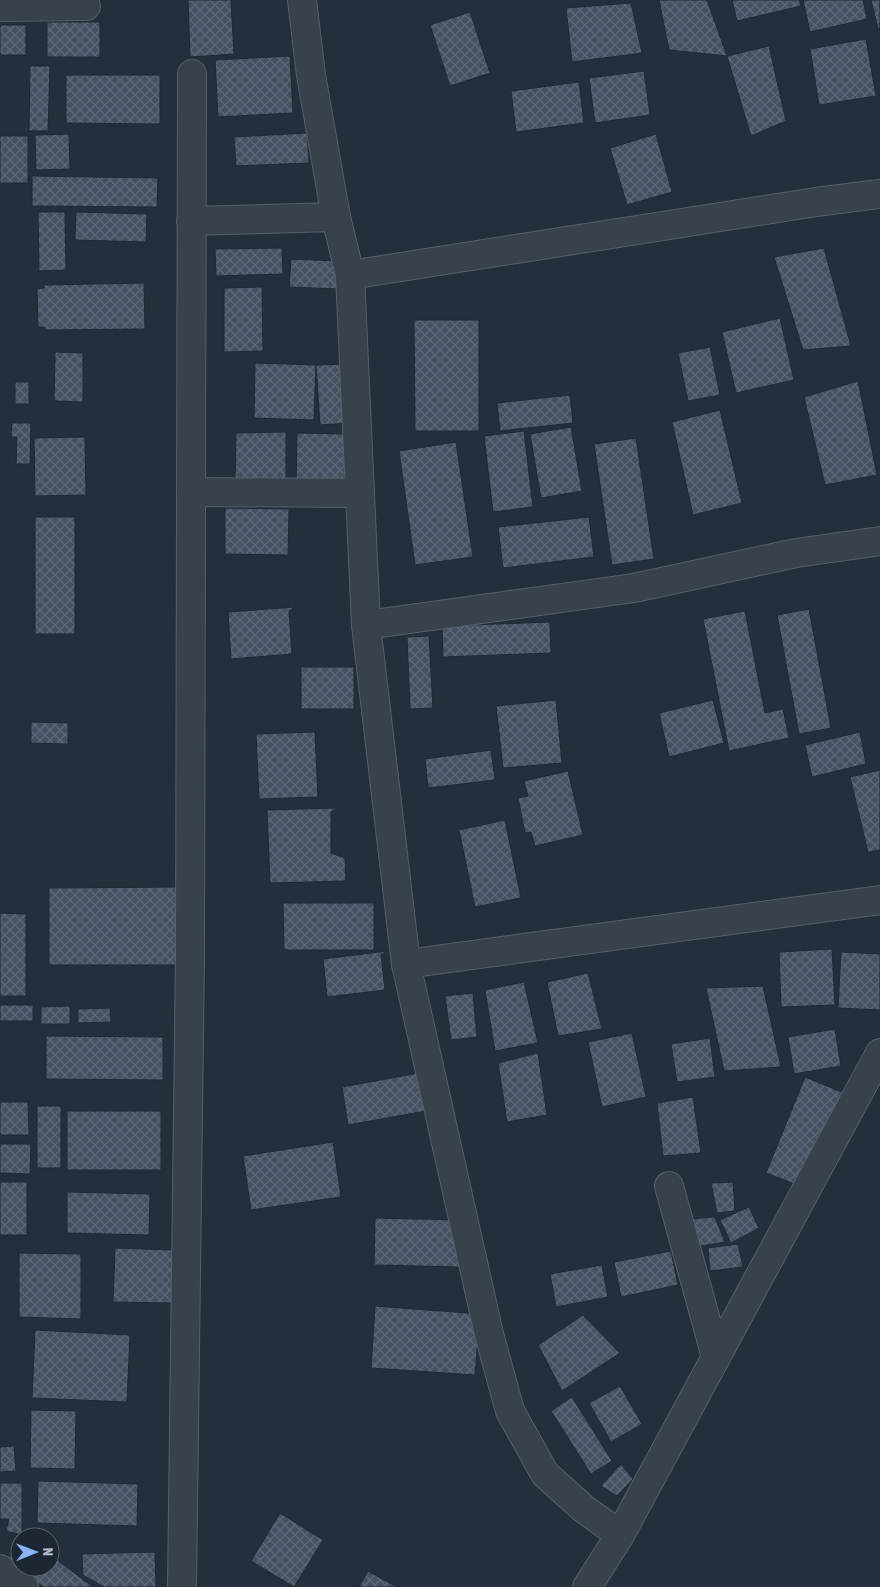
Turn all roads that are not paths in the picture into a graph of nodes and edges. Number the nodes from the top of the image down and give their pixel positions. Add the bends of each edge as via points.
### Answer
1 (302, 0) edge
2 (86, 6) dead end
3 (0, 7) edge
4 (192, 74) dead end
5 (880, 194) edge
6 (336, 216) junction
7 (191, 221) junction
8 (350, 275) junction
9 (191, 492) junction
10 (360, 493) junction
11 (880, 541) edge
12 (366, 625) junction
13 (880, 900) edge
14 (406, 964) junction
15 (880, 1053) edge
16 (669, 1186) dead end
17 (716, 1357) junction
18 (620, 1535) junction
19 (0, 1569) edge
20 (24, 1587) edge
21 (182, 1587) edge
22 (587, 1587) edge

1 - 6 street via 311,75
2 - 3 street
4 - 7 street
5 - 8 street
6 - 7 street
6 - 8 street
7 - 9 street
8 - 10 street
9 - 10 street
9 - 21 street via 190,955
10 - 12 street
11 - 12 street via 796,553 634,588
12 - 14 street
13 - 14 street
14 - 18 street via 489,1334 510,1411 545,1474 584,1509
15 - 17 street
16 - 17 street
17 - 18 street
18 - 22 street
19 - 20 street

